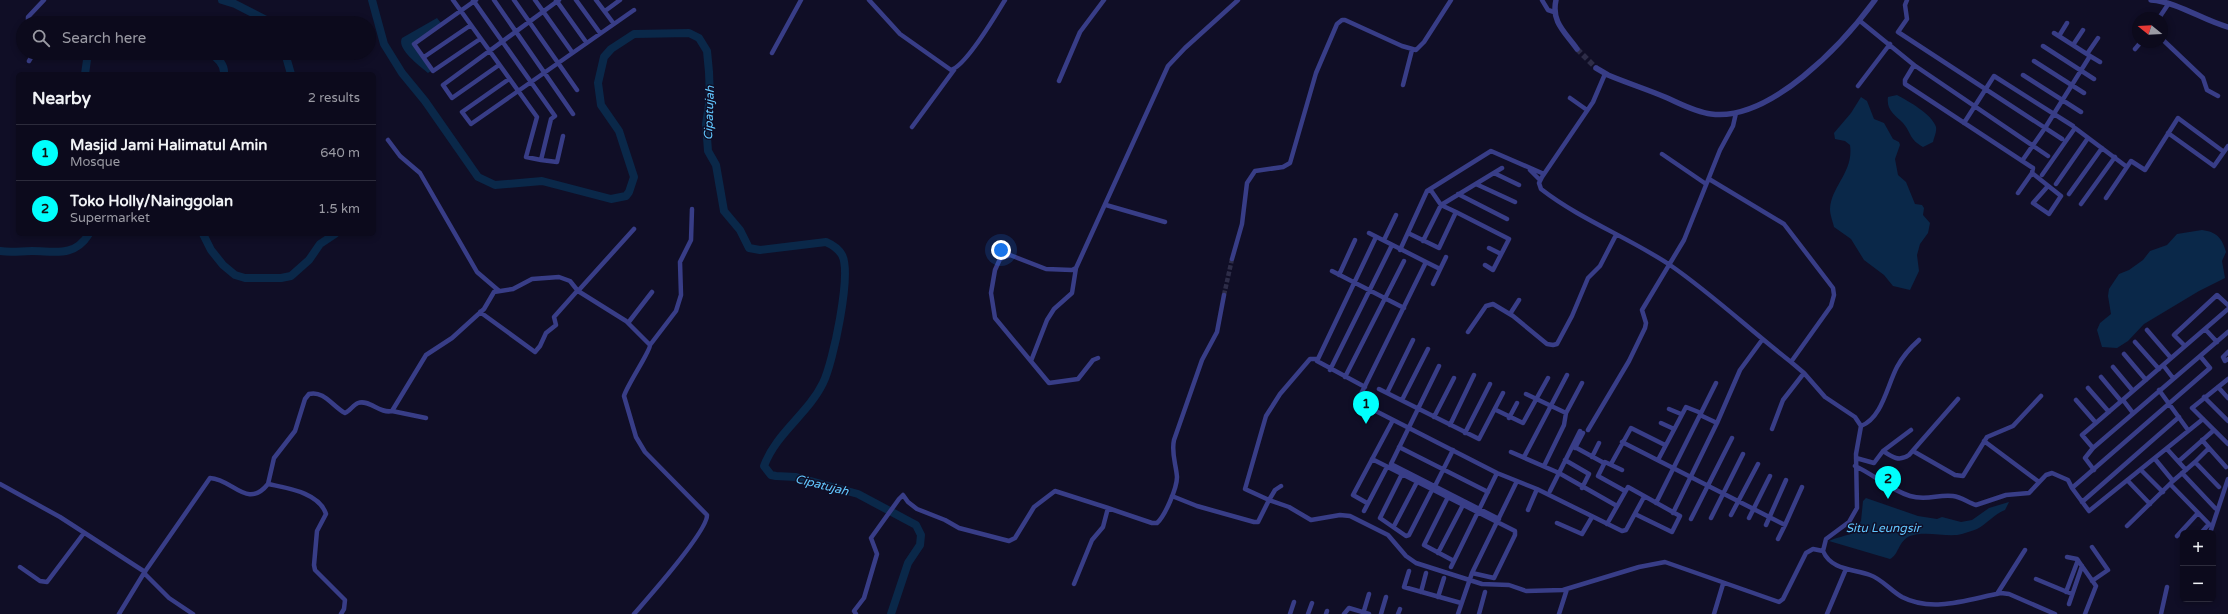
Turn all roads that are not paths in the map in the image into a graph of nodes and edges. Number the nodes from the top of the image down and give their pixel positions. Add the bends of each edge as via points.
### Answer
1 (44, 0) edge
2 (453, 0) edge
3 (475, 0) edge
4 (494, 0) edge
5 (514, 0) edge
6 (535, 0) edge
7 (557, 0) edge
8 (576, 0) edge
9 (596, 0) edge
10 (620, 0) edge
11 (801, 0) edge
12 (869, 0) edge
13 (1005, 0) edge
14 (1104, 0) edge
15 (1238, 0) edge
16 (1451, 0) edge
17 (1542, 0) edge
18 (1556, 0) edge
19 (1875, 0) edge
20 (1907, 0) edge
21 (2151, 0) edge
22 (2169, 3) junction
23 (634, 10) dead end
24 (461, 11) junction
25 (605, 11) junction
26 (543, 12) junction
27 (1554, 12) junction
28 (2163, 12) edge
29 (29, 16) edge
30 (1860, 21) junction
31 (529, 22) junction
32 (2067, 23) dead end
33 (614, 24) junction
34 (471, 25) junction
35 (2228, 27) edge
36 (2083, 30) dead end
37 (516, 32) junction
38 (600, 33) junction
39 (2054, 33) dead end
40 (2059, 36) junction
41 (2098, 38) dead end
42 (480, 39) junction
43 (503, 42) junction
44 (586, 42) junction
45 (1890, 44) junction
46 (2073, 45) junction
47 (2168, 45) edge
48 (2043, 46) dead end
49 (1577, 49) tunnel mouth
50 (1412, 50) junction
51 (490, 52) junction
52 (572, 52) junction
53 (772, 53) dead end
54 (2089, 55) junction
55 (424, 57) junction
56 (2034, 61) dead end
57 (558, 62) junction
58 (2100, 62) dead end
59 (499, 65) junction
60 (1914, 66) junction
61 (1596, 68) tunnel mouth
62 (954, 70) junction
63 (544, 71) junction
64 (2081, 71) junction
65 (1605, 74) junction
66 (2024, 75) dead end
67 (509, 79) junction
68 (2094, 79) dead end
69 (531, 81) junction
70 (1059, 82) dead end
71 (1403, 85) dead end
72 (1858, 86) dead end
73 (2072, 86) junction
74 (1986, 89) junction
75 (577, 90) dead end
76 (517, 91) junction
77 (2084, 94) dead end
78 (2218, 96) dead end
79 (1570, 98) dead end
80 (2062, 100) junction
81 (1974, 108) junction
82 (1587, 110) junction
83 (2081, 112) dead end
84 (1736, 113) junction
85 (573, 114) dead end
86 (2054, 114) junction
87 (1964, 123) junction
88 (912, 126) dead end
89 (2073, 126) dead end
90 (2045, 128) junction
91 (2168, 133) junction
92 (563, 136) dead end
93 (2088, 138) junction
94 (2062, 139) dead end
95 (388, 140) dead end
96 (2033, 146) junction
97 (2228, 146) edge
98 (2102, 148) junction
99 (2224, 152) junction
100 (1662, 154) dead end
101 (2048, 156) dead end
102 (2115, 157) junction
103 (541, 160) junction
104 (2022, 161) junction
105 (2128, 167) junction
106 (1502, 168) dead end
107 (1528, 169) junction
108 (1494, 173) junction
109 (2032, 173) junction
110 (1544, 174) junction
111 (2042, 174) dead end
112 (1540, 180) junction
113 (1708, 182) junction
114 (1476, 184) junction
115 (2056, 184) dead end
116 (1519, 185) dead end
117 (2048, 186) junction
118 (1430, 189) junction
119 (2018, 193) dead end
120 (1458, 194) junction
121 (2069, 194) dead end
122 (2106, 198) dead end
123 (1516, 202) dead end
124 (1441, 204) junction
125 (2081, 204) dead end
126 (1106, 205) junction
127 (692, 209) dead end
128 (1456, 212) junction
129 (1396, 215) dead end
130 (1507, 219) dead end
131 (1165, 222) dead end
132 (634, 229) dead end
133 (1369, 233) dead end
134 (1408, 233) junction
135 (1616, 235) junction
136 (1376, 237) junction
137 (1355, 240) dead end
138 (1384, 240) junction
139 (1423, 241) junction
140 (1392, 245) junction
141 (1489, 248) dead end
142 (1400, 250) junction
143 (1501, 254) junction
144 (1446, 257) dead end
145 (1232, 259) tunnel mouth
146 (1404, 260) dead end
147 (1426, 262) junction
148 (1669, 264) junction
149 (1485, 265) dead end
150 (1076, 268) junction
151 (1440, 269) junction
152 (1332, 271) dead end
153 (1339, 274) junction
154 (1354, 283) junction
155 (1433, 284) dead end
156 (498, 290) junction
157 (1370, 290) junction
158 (578, 291) junction
159 (652, 292) dead end
160 (1224, 295) tunnel mouth
161 (1385, 298) junction
162 (1519, 300) dead end
163 (2228, 305) edge
164 (1404, 308) junction
165 (2228, 309) edge
166 (480, 312) junction
167 (1510, 314) junction
168 (628, 323) junction
169 (2205, 329) junction
170 (2147, 330) dead end
171 (1468, 332) dead end
172 (2228, 332) edge
173 (1412, 340) dead end
174 (1762, 340) junction
175 (1919, 340) dead end
176 (2135, 342) dead end
177 (2217, 342) junction
178 (650, 345) junction
179 (2185, 346) junction
180 (1428, 349) dead end
181 (2228, 352) edge
182 (2124, 354) dead end
183 (2200, 356) junction
184 (1098, 358) dead end
185 (2171, 358) junction
186 (1317, 359) junction
187 (2228, 359) edge
188 (1030, 361) junction
189 (1791, 362) junction
190 (2163, 365) junction
191 (1439, 366) dead end
192 (2113, 367) dead end
193 (2158, 369) junction
194 (1330, 370) junction
195 (1804, 373) junction
196 (1474, 375) dead end
197 (1567, 376) dead end
198 (1345, 377) junction
199 (2101, 377) dead end
200 (1454, 378) dead end
201 (1548, 378) dead end
202 (2173, 378) junction
203 (2146, 380) junction
204 (2228, 380) edge
205 (1582, 383) dead end
206 (1716, 383) dead end
207 (1490, 384) dead end
208 (1365, 387) junction
209 (2218, 387) junction
210 (2088, 388) dead end
211 (1379, 389) dead end
212 (2159, 390) junction
213 (2133, 391) junction
214 (1387, 393) junction
215 (1503, 393) dead end
216 (1526, 394) dead end
217 (2041, 396) dead end
218 (2204, 397) junction
219 (2228, 398) edge
220 (1537, 399) junction
221 (1958, 399) dead end
222 (1402, 400) junction
223 (2076, 400) dead end
224 (2122, 401) junction
225 (1517, 403) dead end
226 (2169, 404) junction
227 (1551, 406) junction
228 (1418, 409) junction
229 (1669, 409) dead end
230 (1496, 410) junction
231 (392, 411) junction
232 (2108, 412) junction
233 (2133, 412) junction
234 (1566, 413) junction
235 (1681, 414) junction
236 (1700, 414) junction
237 (1434, 417) junction
238 (2179, 417) junction
239 (426, 418) dead end
240 (1509, 418) junction
241 (2203, 419) junction
242 (1393, 420) junction
243 (2228, 421) edge
244 (1661, 423) dead end
245 (1717, 423) junction
246 (2096, 423) junction
247 (1450, 425) junction
248 (1861, 426) junction
249 (1408, 428) junction
250 (1674, 429) junction
251 (1772, 429) dead end
252 (1588, 430) dead end
253 (1911, 430) dead end
254 (2188, 430) junction
255 (2214, 430) junction
256 (1582, 432) dead end
257 (1465, 433) junction
258 (1732, 438) dead end
259 (2202, 440) junction
260 (1984, 441) junction
261 (1622, 442) junction
262 (1599, 443) dead end
263 (2228, 444) edge
264 (1666, 445) junction
265 (1574, 447) junction
266 (1399, 448) junction
267 (2093, 448) junction
268 (2209, 448) junction
269 (2167, 449) junction
270 (1453, 450) junction
271 (1913, 450) junction
272 (1883, 451) junction
273 (1511, 452) dead end
274 (1743, 454) dead end
275 (1373, 457) junction
276 (1524, 457) junction
277 (1592, 457) junction
278 (1856, 458) junction
279 (2155, 459) junction
280 (1566, 460) junction
281 (1658, 460) junction
282 (2179, 461) junction
283 (2195, 462) junction
284 (1604, 463) junction
285 (1611, 464) junction
286 (1758, 464) dead end
287 (1387, 466) junction
288 (1544, 466) junction
289 (1855, 466) junction
290 (2226, 467) dead end
291 (1674, 468) junction
292 (1444, 470) junction
293 (1622, 470) dead end
294 (2094, 470) junction
295 (2142, 470) junction
296 (2184, 471) junction
297 (1497, 473) junction
298 (1559, 473) junction
299 (1402, 474) junction
300 (1589, 474) junction
301 (1690, 476) junction
302 (1770, 476) dead end
303 (1598, 478) junction
304 (2228, 479) edge
305 (1786, 480) dead end
306 (1517, 481) junction
307 (2128, 481) junction
308 (1417, 482) junction
309 (2039, 482) junction
310 (2172, 482) junction
311 (0, 484) edge
312 (268, 484) junction
313 (1281, 486) dead end
314 (1708, 486) junction
315 (1802, 487) dead end
316 (1434, 488) junction
317 (1582, 488) junction
318 (2072, 488) junction
319 (2224, 488) edge
320 (1537, 489) junction
321 (1550, 491) dead end
322 (1624, 491) junction
323 (1488, 492) junction
324 (2163, 492) junction
325 (1724, 493) junction
326 (1172, 496) junction
327 (1448, 497) junction
328 (1644, 497) junction
329 (1269, 500) junction
330 (1739, 501) junction
331 (2082, 502) junction
332 (1367, 503) junction
333 (1656, 503) junction
334 (2150, 504) junction
335 (1463, 505) junction
336 (1617, 506) junction
337 (1108, 508) junction
338 (1754, 508) junction
339 (2215, 508) dead end
340 (1364, 510) dead end
341 (1528, 510) dead end
342 (1479, 511) junction
343 (1673, 512) junction
344 (2198, 513) junction
345 (1635, 514) junction
346 (1731, 515) dead end
347 (1592, 517) junction
348 (1770, 517) junction
349 (1711, 518) dead end
350 (1749, 518) dead end
351 (1691, 519) dead end
352 (1498, 521) junction
353 (1557, 523) dead end
354 (1607, 524) junction
355 (1766, 525) dead end
356 (1784, 525) junction
357 (1394, 526) junction
358 (2127, 526) dead end
359 (2204, 530) edge
360 (2211, 530) edge
361 (84, 533) junction
362 (2177, 536) dead end
363 (1778, 539) dead end
364 (2092, 548) dead end
365 (2025, 550) dead end
366 (1823, 551) junction
367 (1438, 553) junction
368 (2067, 557) dead end
369 (2078, 560) junction
370 (1454, 561) junction
371 (2082, 566) junction
372 (20, 567) dead end
373 (1451, 567) dead end
374 (1846, 569) junction
375 (1409, 571) dead end
376 (145, 573) junction
377 (1426, 573) dead end
378 (1472, 573) junction
379 (1444, 578) dead end
380 (2036, 579) dead end
381 (1469, 581) junction
382 (2092, 581) junction
383 (1074, 584) dead end
384 (1723, 584) junction
385 (2167, 587) dead end
386 (1567, 588) junction
387 (1421, 592) junction
388 (1485, 592) dead end
389 (2066, 592) junction
390 (1369, 594) dead end
391 (1997, 594) junction
392 (2072, 594) junction
393 (1386, 597) dead end
394 (1438, 597) junction
395 (1294, 602) dead end
396 (1312, 603) dead end
397 (1461, 603) junction
398 (2069, 604) dead end
399 (1363, 613) edge
400 (119, 614) edge
401 (193, 614) edge
402 (341, 614) edge
403 (634, 614) edge
404 (856, 614) edge
405 (1290, 614) edge
406 (1308, 614) edge
407 (1344, 614) edge
408 (1369, 614) edge
409 (1381, 614) edge
410 (1458, 614) edge
411 (1479, 614) edge
412 (1559, 614) edge
413 (1714, 614) edge
414 (1827, 614) edge
415 (2055, 614) edge
416 (2085, 614) edge
417 (2161, 614) edge

1 - 29 street
2 - 24 street
3 - 24 street
3 - 43 street
4 - 37 street
5 - 31 street
6 - 26 street
7 - 26 street
7 - 44 street
8 - 38 street
9 - 25 street
10 - 25 street
11 - 53 street
12 - 62 street via 900,34 948,70
13 - 62 street via 988,29
14 - 70 street via 1080,32
15 - 126 street via 1168,66
16 - 50 street via 1420,47
17 - 27 street via 1548,10
18 - 27 street
19 - 30 street
20 - 74 street via 1904,5 1907,19 1898,32
21 - 22 street
22 - 28 street
22 - 35 street via 2205,20
23 - 33 street
24 - 34 street
24 - 55 street via 414,44
25 - 33 street
26 - 31 street
26 - 52 street
27 - 49 street via 1560,27
30 - 45 street
30 - 84 street via 1784,90 1760,104
31 - 37 street
31 - 57 street
32 - 40 street
33 - 38 street
34 - 42 street
34 - 55 street
36 - 46 street
37 - 43 street
37 - 63 street
38 - 44 street
39 - 40 street
40 - 46 street
41 - 54 street
42 - 51 street
42 - 55 street via 433,70
43 - 51 street
43 - 69 street
44 - 52 street
45 - 60 street
45 - 72 street
46 - 54 street
47 - 78 street via 2202,78 2206,90
48 - 64 street
50 - 71 street
50 - 145 street via 1345,20 1337,24 1316,73 1290,163 1283,167 1255,171 1249,178 1242,224
51 - 59 street
51 - 59 street via 443,85 452,98
52 - 57 street
54 - 58 street
54 - 64 street
56 - 73 street
57 - 63 street
57 - 75 street
59 - 67 street
60 - 81 street
60 - 87 street via 1904,80 1905,84
61 - 65 street
62 - 88 street
63 - 69 street
63 - 85 street
64 - 68 street
64 - 73 street
65 - 82 street via 1598,93
65 - 84 street via 1704,112
66 - 80 street
67 - 76 street
67 - 76 street via 462,112 471,124
69 - 76 street
69 - 103 street via 555,116 551,119
73 - 77 street
73 - 80 street
74 - 81 street
74 - 86 street via 1994,76
74 - 90 street
76 - 103 street via 537,117 526,157
79 - 82 street
80 - 83 street
80 - 86 street
81 - 87 street
81 - 96 street
82 - 110 street
84 - 113 street via 1733,126 1721,146
86 - 89 street
86 - 90 street
87 - 104 street
90 - 94 street
90 - 96 street
91 - 99 street via 2214,166
91 - 99 street via 2178,118
91 - 105 street via 2145,170 2132,161
92 - 103 street via 557,162
93 - 98 street
93 - 111 street via 2075,128
93 - 115 street
95 - 156 street via 400,156 420,173 476,272
96 - 101 street
96 - 104 street
97 - 99 street
98 - 102 street
98 - 121 street
100 - 113 street
102 - 105 street
102 - 125 street
104 - 109 street via 2033,168
105 - 122 street
106 - 108 street
107 - 110 street
107 - 112 street
107 - 118 street via 1491,151
108 - 114 street
108 - 116 street
109 - 117 street
109 - 119 street
110 - 112 street
112 - 135 street via 1541,189 1549,195
113 - 148 street via 1684,240
113 - 189 street via 1784,224 1834,291 1831,306
114 - 120 street
114 - 123 street
117 - 117 street via 2033,203 2049,214 2061,196
118 - 124 street
118 - 134 street
120 - 124 street
120 - 130 street
124 - 128 street
124 - 139 street
126 - 131 street
126 - 150 street
127 - 178 street via 691,240 680,262 682,295 676,311
128 - 139 street via 1439,248
128 - 143 street via 1509,239
129 - 138 street
132 - 158 street
133 - 136 street
134 - 139 street
134 - 142 street
135 - 148 street
135 - 167 street via 1600,266 1588,278 1572,316 1556,344 1547,344
136 - 138 street
136 - 154 street
137 - 153 street
138 - 140 street
140 - 142 street
140 - 157 street
141 - 143 street
142 - 147 street
143 - 149 street via 1493,270
144 - 151 street
146 - 161 street
147 - 151 street
147 - 164 street
148 - 174 street
148 - 252 street via 1642,310 1646,326 1634,351
150 - 188 street via 1072,293 1054,309 1047,320
150 - 188 street via 1046,269 1010,256 1002,257 997,263 990,293 995,318
151 - 155 street
152 - 153 street
153 - 154 street
154 - 157 street
154 - 186 street
156 - 158 street via 513,289 532,280 559,277 570,281
156 - 166 street via 492,293
157 - 161 street
157 - 194 street
158 - 166 street via 554,316 556,325 546,333 535,352
158 - 168 street
159 - 168 street
160 - 326 street via 1217,332 1202,360 1174,440 1176,477
161 - 164 street
161 - 198 street
162 - 167 street
163 - 179 street via 2217,295 2174,335
164 - 208 street
165 - 169 street
166 - 231 street via 452,338 428,353
167 - 171 street via 1489,304
168 - 178 street
169 - 177 street
169 - 179 street
170 - 185 street
172 - 177 street
173 - 214 street
174 - 189 street
174 - 245 street via 1740,370
175 - 248 street via 1909,348 1900,361 1873,419
176 - 193 street
177 - 183 street
178 - 403 street via 650,351 636,370 624,396 636,437 645,452 706,512 707,517 692,543
179 - 185 street
180 - 222 street
181 - 187 street via 2222,357 2225,361
182 - 203 street
183 - 202 street
183 - 226 street via 2210,368
184 - 188 street via 1093,360 1080,378 1054,383 1048,383
185 - 190 street
186 - 194 street via 1317,362
186 - 329 street via 1310,359 1298,372 1266,416 1245,489
189 - 195 street
190 - 193 street
190 - 202 street
191 - 228 street
192 - 213 street
193 - 203 street
194 - 198 street
195 - 248 street via 1824,397 1855,417
195 - 251 street via 1783,400
196 - 247 street
197 - 227 street
198 - 208 street
199 - 224 street
200 - 237 street
201 - 220 street
202 - 212 street
203 - 213 street
204 - 209 street
205 - 234 street
206 - 236 street
207 - 257 street
208 - 242 street via 1360,403
209 - 218 street
209 - 219 street
210 - 232 street
211 - 214 street
212 - 226 street
212 - 233 street
213 - 224 street
214 - 222 street
215 - 230 street
216 - 220 street
217 - 260 street via 2013,426 1992,434
218 - 241 street via 2192,408
218 - 243 street
220 - 227 street
220 - 240 street via 1524,423
221 - 271 street
222 - 228 street
223 - 246 street
224 - 232 street
224 - 233 street
225 - 240 street
226 - 238 street
226 - 294 street
227 - 234 street
227 - 276 street
228 - 237 street
228 - 249 street
229 - 235 street
230 - 240 street
230 - 257 street via 1481,439
231 - 239 street
231 - 312 street via 382,411 363,402 344,413 323,396 309,394 292,435 274,458
232 - 246 street
233 - 267 street
234 - 288 street via 1564,425
235 - 236 street via 1687,407
235 - 250 street
236 - 245 street
236 - 291 street
237 - 247 street
238 - 254 street
238 - 331 street
241 - 254 street
241 - 255 street
242 - 249 street
242 - 275 street
244 - 250 street
245 - 301 street
246 - 267 street via 2082,435
247 - 257 street
248 - 278 street
249 - 266 street
249 - 270 street
250 - 264 street
253 - 272 street
254 - 269 street
255 - 259 street
255 - 263 street
256 - 265 street
258 - 314 street
259 - 268 street
259 - 282 street
260 - 271 street via 1973,464 1960,477
260 - 309 street
261 - 264 street via 1631,428
261 - 281 street
261 - 285 street
262 - 277 street
264 - 281 street
265 - 277 street
265 - 280 street
266 - 292 street
266 - 316 street via 1391,464
267 - 294 street via 2085,458
268 - 283 street
268 - 290 street
269 - 279 street
269 - 282 street
270 - 292 street
270 - 297 street
271 - 272 street via 1901,459
272 - 278 street via 1874,463
273 - 276 street
274 - 325 street
275 - 287 street
275 - 332 street via 1353,495
276 - 288 street
277 - 284 street
278 - 289 street
279 - 295 street
279 - 310 street
280 - 298 street
280 - 300 street
281 - 291 street
282 - 296 street
283 - 296 street
283 - 319 street
284 - 285 street
284 - 303 street
285 - 293 street
286 - 330 street
287 - 299 street
287 - 332 street
288 - 298 street
289 - 309 street via 1907,494 1926,499 1955,496 1976,505 2006,495 2029,493
289 - 366 street via 1855,514 1826,539
291 - 301 street
291 - 333 street
292 - 316 street
292 - 323 street
294 - 318 street
295 - 307 street
295 - 324 street
296 - 310 street
296 - 339 street
297 - 306 street
297 - 323 street
298 - 317 street
298 - 321 street
299 - 308 street
299 - 357 street via 1380,517
300 - 303 street
300 - 317 street
301 - 314 street
301 - 343 street
302 - 338 street
303 - 322 street
304 - 319 street
305 - 348 street
306 - 320 street
306 - 352 street
307 - 331 street via 2089,511
307 - 334 street
308 - 316 street
308 - 357 street
309 - 318 street via 2046,475 2056,473 2068,480
310 - 324 street
310 - 344 street
311 - 361 street via 40,505
312 - 376 street via 261,491 250,494 217,480 208,480
312 - 402 street via 308,495 325,511 317,531 314,565 315,570 336,588 345,600
313 - 329 street
314 - 325 street
314 - 351 street
315 - 356 street
316 - 327 street
316 - 342 street
316 - 357 street via 1408,536 1396,530
317 - 336 street
318 - 331 street
319 - 360 street
320 - 341 street
320 - 347 street
322 - 328 street via 1629,488
322 - 336 street
323 - 342 street
324 - 334 street
325 - 330 street
325 - 349 street
326 - 329 street via 1254,522 1258,522
326 - 337 street via 1160,520 1155,524
327 - 335 street
327 - 367 street via 1424,542
328 - 333 street
328 - 345 street
329 - 381 street via 1289,507 1311,520 1340,515 1350,516 1388,535 1411,561
330 - 338 street
330 - 346 street
332 - 340 street
333 - 343 street
334 - 358 street
335 - 342 street
335 - 367 street
336 - 354 street
337 - 383 street via 1103,527 1092,540
337 - 404 street via 1055,491 1034,507 1015,538 1009,541 966,531 917,508 908,502 905,495 899,498 871,539 877,554 864,598 854,611
338 - 348 street
338 - 350 street
342 - 352 street
342 - 370 street
343 - 345 street via 1680,516 1672,532
344 - 359 street via 2209,524
344 - 362 street
345 - 354 street via 1625,532
347 - 353 street via 1582,534
347 - 354 street
348 - 355 street
348 - 356 street
352 - 378 street
352 - 378 street via 1515,531 1515,535 1494,578
356 - 363 street
361 - 372 street via 47,582 40,581
361 - 376 street
364 - 382 street via 2108,570
365 - 391 street
366 - 374 street via 1832,562
366 - 384 street via 1810,549 1806,553 1783,599 1779,602
367 - 370 street
368 - 369 street
369 - 371 street
369 - 389 street
370 - 373 street
371 - 382 street
371 - 392 street
374 - 391 street via 1872,575 1904,598 1922,604 1944,605
374 - 414 street
375 - 387 street via 1404,587
376 - 400 street
376 - 401 street via 169,598
377 - 387 street
378 - 381 street
379 - 394 street
380 - 389 street
381 - 386 street via 1482,584 1509,584 1526,591
381 - 397 street
382 - 416 street via 2096,586
384 - 386 street via 1665,562
384 - 413 street
385 - 417 street
386 - 412 street
387 - 394 street
388 - 411 street
389 - 392 street
390 - 399 street
391 - 415 street via 2009,594
392 - 398 street
393 - 409 street
394 - 397 street
395 - 405 street
396 - 406 street
397 - 410 street
399 - 407 street via 1349,608
399 - 408 street

